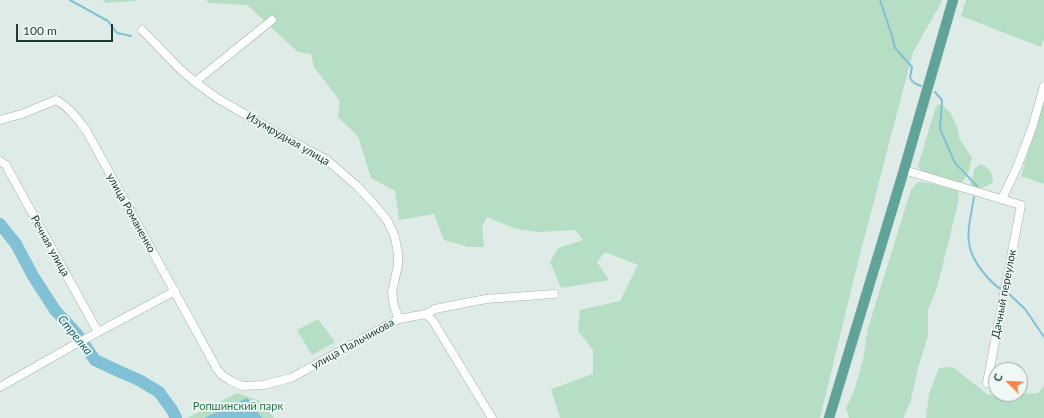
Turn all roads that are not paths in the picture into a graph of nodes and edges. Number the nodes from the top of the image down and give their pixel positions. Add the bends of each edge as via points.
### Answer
1 (953, 0) edge
2 (272, 20) dead end
3 (142, 30) dead end
4 (195, 82) junction
5 (1044, 86) edge
6 (0, 120) edge
7 (0, 161) edge
8 (904, 170) junction
9 (1002, 199) junction
10 (175, 291) junction
11 (554, 294) dead end
12 (426, 314) junction
13 (399, 319) junction
14 (95, 334) junction
15 (231, 381) joint
16 (987, 383) dead end
17 (0, 387) edge
18 (492, 418) edge
19 (829, 418) edge

1 - 8 main road
2 - 4 street
3 - 4 street, Изумрудная улица
4 - 13 street, Изумрудная улица via 217,98 327,160 374,204 387,220 398,254 392,292
5 - 9 street via 1030,135
6 - 10 street, улица Романенко via 56,100 66,105 86,130
7 - 14 street, Речная улица via 6,166
8 - 9 street
8 - 19 main road
9 - 16 street, Дачный переулок via 1021,205
10 - 14 street
10 - 15 street, улица Романенко via 217,369
11 - 12 street, улица Пальчикова via 486,299 435,309
12 - 13 street, улица Пальчикова
12 - 18 street via 433,321
13 - 15 street, улица Пальчикова via 291,378 263,385 242,386
14 - 17 street

